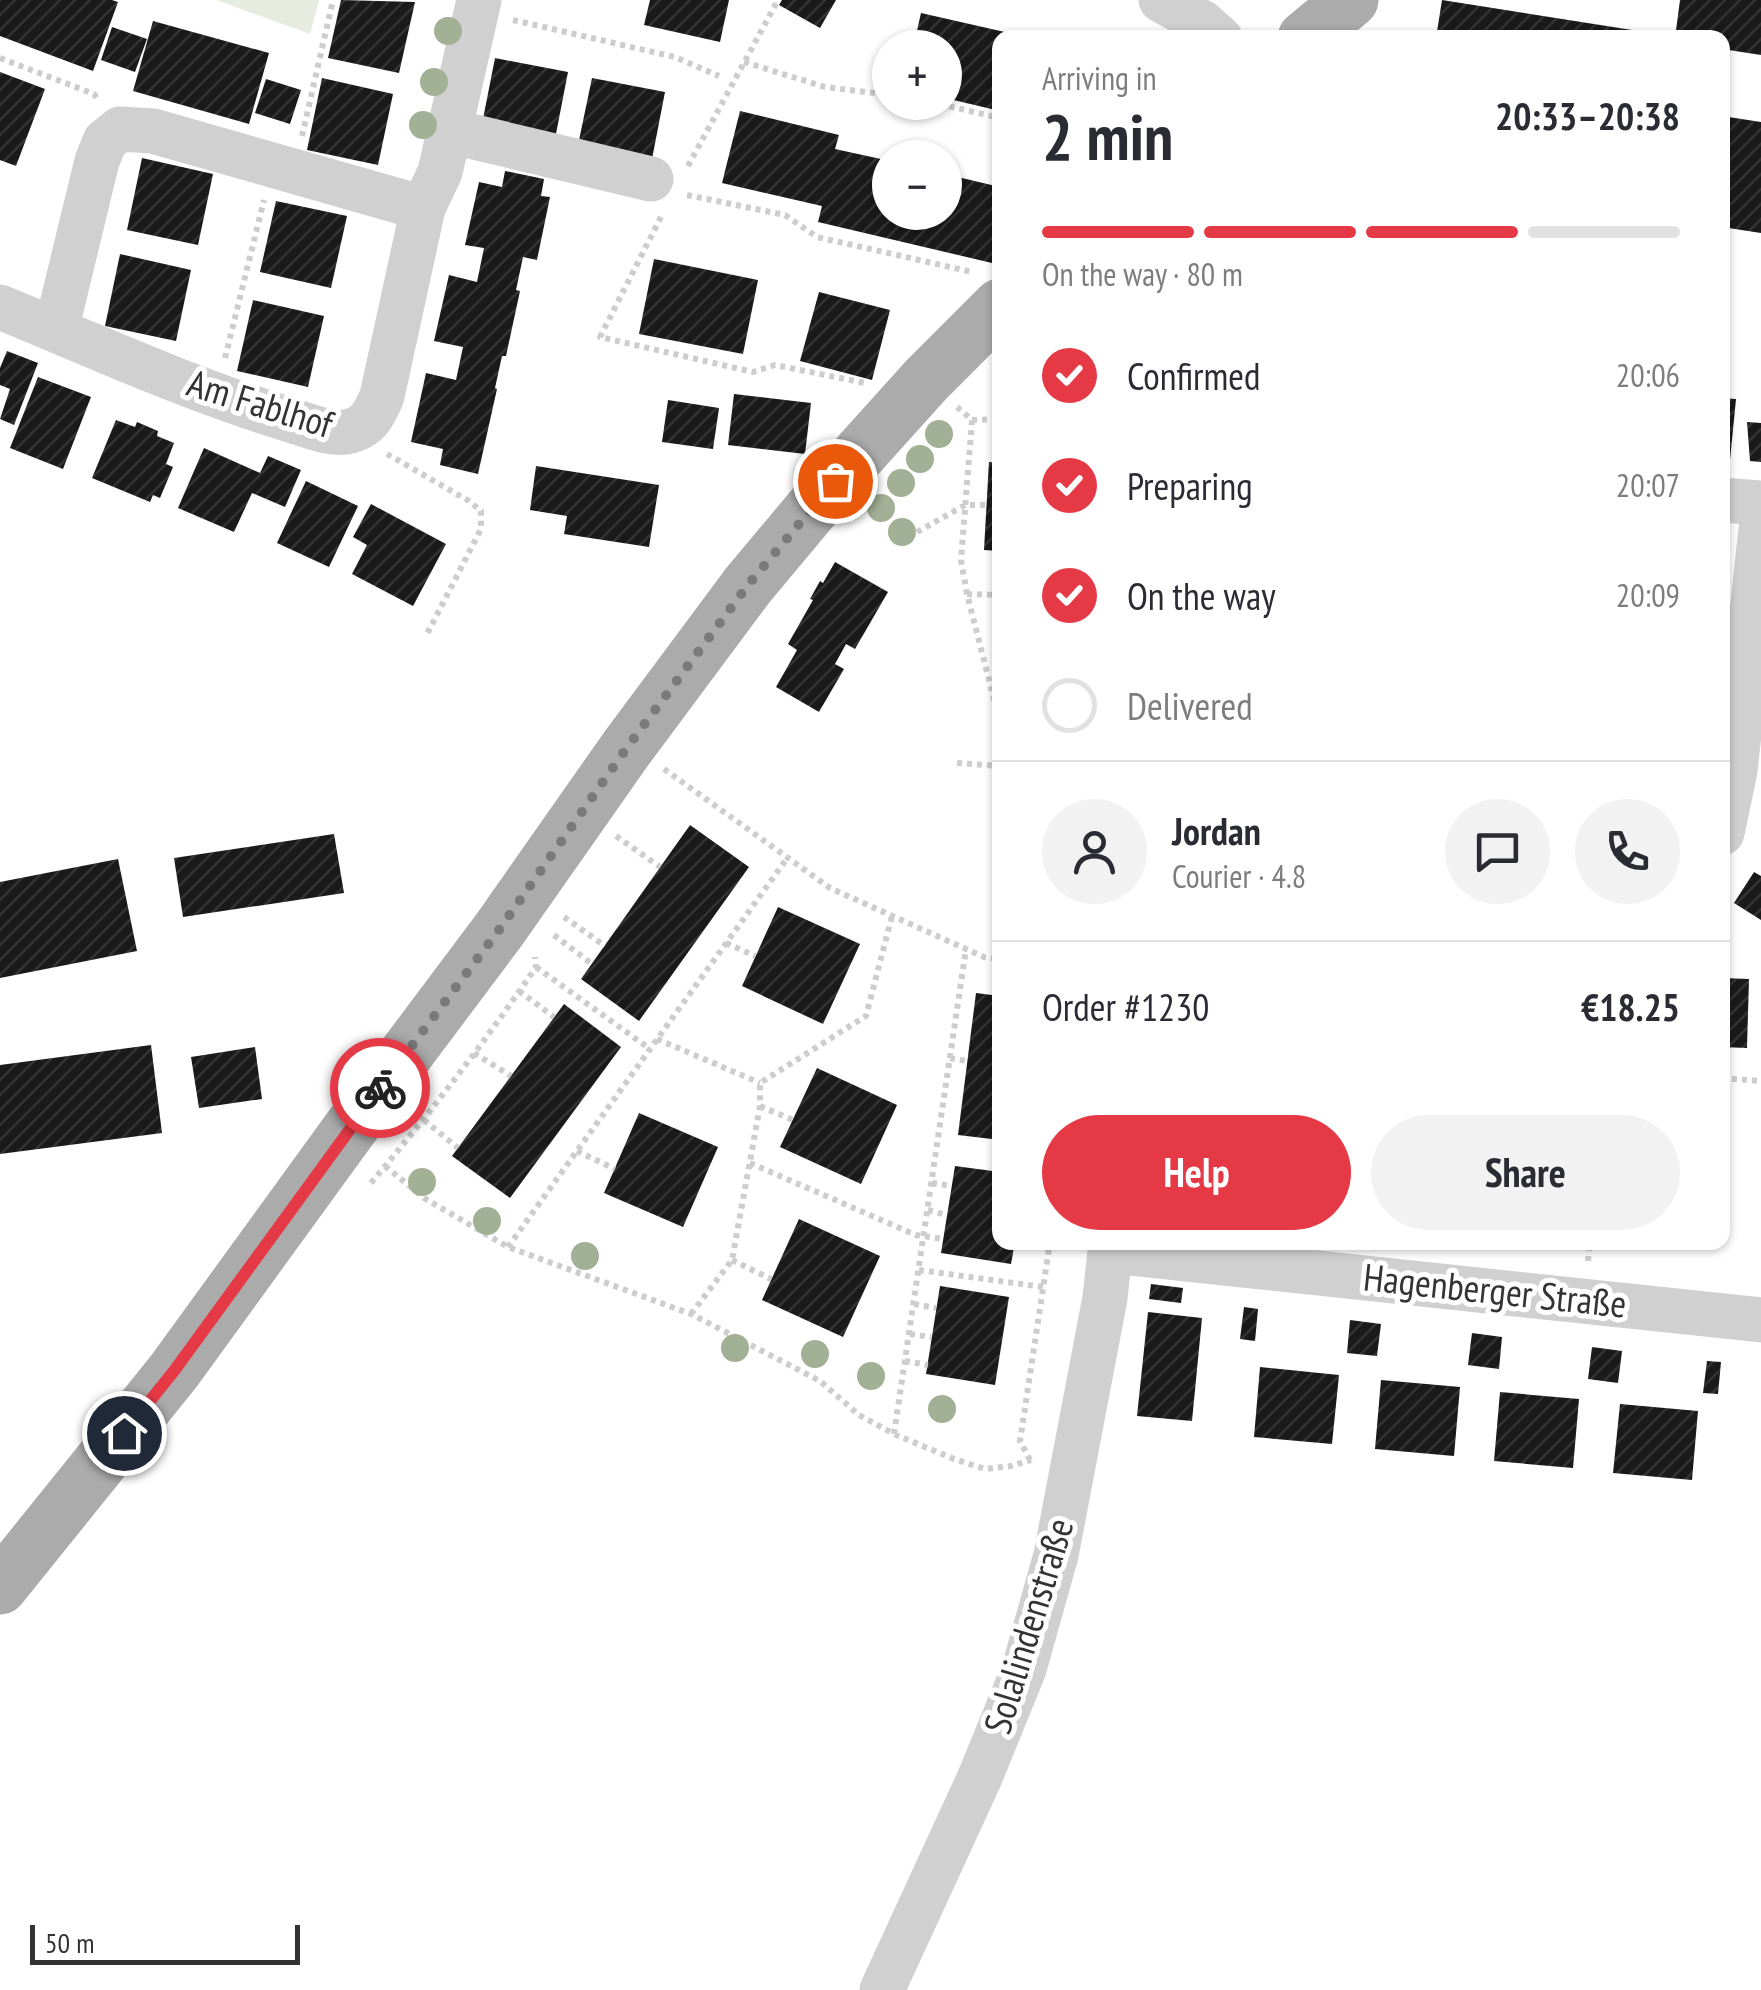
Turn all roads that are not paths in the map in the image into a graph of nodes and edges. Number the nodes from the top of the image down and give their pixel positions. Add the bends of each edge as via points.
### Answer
1 (1161, 0) edge
2 (1351, 0) edge
3 (478, 6) edge
4 (1211, 30) edge
5 (1315, 30) edge
6 (449, 131) junction
7 (662, 186) road end
8 (423, 208) junction
9 (992, 293) edge
10 (0, 307) edge
11 (56, 330) junction
12 (1730, 501) edge
13 (1761, 503) edge
14 (1761, 529) edge
15 (1730, 774) edge
16 (1111, 1250) edge
17 (1138, 1250) edge
18 (1761, 1320) edge
19 (0, 1587) edge
20 (882, 1990) edge

1 - 4 street
2 - 5 main road
3 - 6 street, Am Fablhof
6 - 7 street
6 - 8 street, Am Fablhof
8 - 11 street via 153,130 120,128 97,161
8 - 11 street, Am Fablhof via 382,396 362,427 322,430 215,396
9 - 19 main road via 748,585 626,749 499,930 367,1148 174,1371
10 - 11 street, Am Fablhof
12 - 13 street
14 - 15 street
16 - 20 street, Solalindenstraße via 1105,1298 1051,1469 1056,1555 1024,1670
17 - 18 street, Hagenberger Straße

